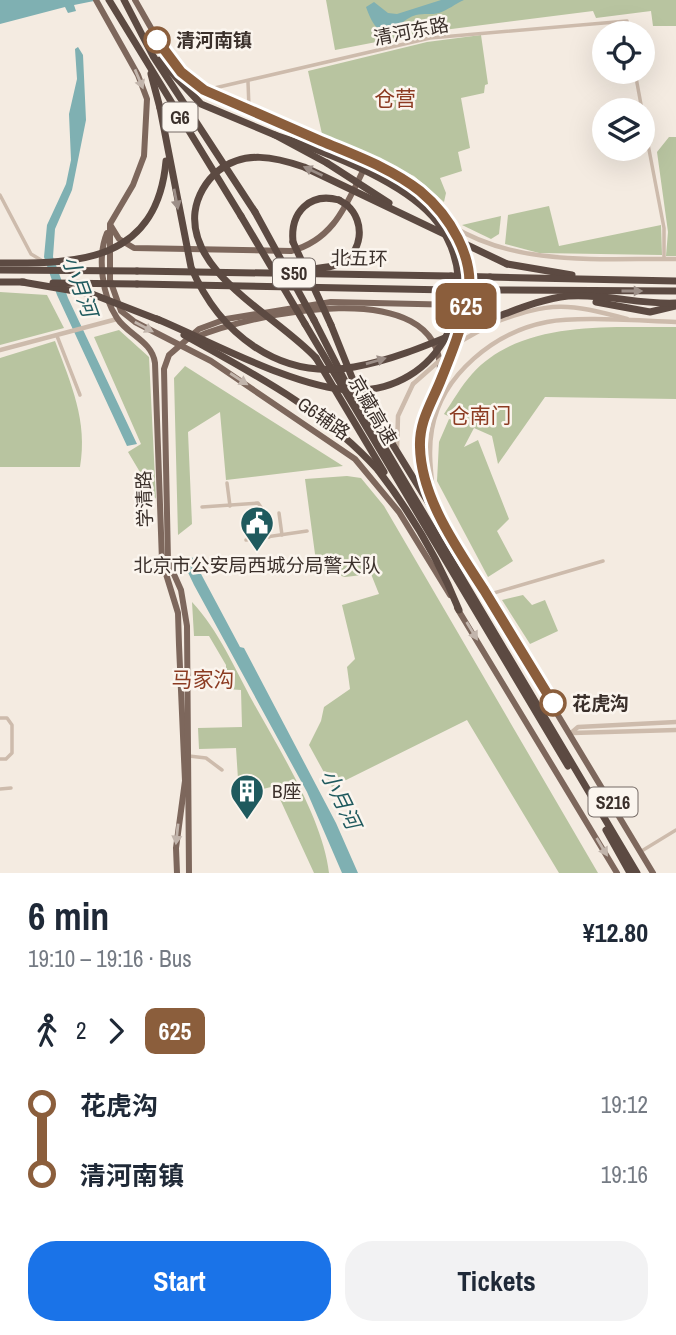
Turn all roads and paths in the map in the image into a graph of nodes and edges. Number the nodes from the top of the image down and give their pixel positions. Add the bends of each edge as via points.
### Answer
1 (96, 0) edge
2 (109, 0) edge
3 (124, 0) edge
4 (135, 0) edge
5 (592, 24) edge
6 (153, 55) junction
7 (149, 67) junction
8 (248, 82) junction
9 (204, 90) junction
10 (249, 109) junction
11 (275, 135) junction
12 (167, 153) junction
13 (368, 161) junction
14 (651, 161) edge
15 (0, 195) edge
16 (410, 218) junction
17 (448, 223) junction
18 (110, 224) junction
19 (664, 259) junction
20 (676, 259) edge
21 (41, 261) dead end
22 (0, 263) edge
23 (0, 270) edge
24 (239, 272) junction
25 (607, 280) junction
26 (676, 281) edge
27 (0, 282) edge
28 (22, 282) junction
29 (676, 291) edge
30 (466, 305) junction
31 (676, 305) edge
32 (117, 319) junction
33 (157, 319) junction
34 (492, 321) junction
35 (634, 321) junction
36 (676, 322) edge
37 (56, 334) junction
38 (180, 345) junction
39 (151, 349) junction
40 (0, 350) edge
41 (169, 355) junction
42 (440, 382) junction
43 (80, 396) dead end
44 (397, 454) junction
45 (227, 483) dead end
46 (398, 497) junction
47 (435, 504) junction
48 (230, 506) junction
49 (202, 507) dead end
50 (279, 513) dead end
51 (307, 531) dead end
52 (282, 535) junction
53 (269, 537) junction
54 (246, 540) dead end
55 (603, 561) dead end
56 (468, 567) junction
57 (487, 595) junction
58 (459, 610) junction
59 (0, 718) edge
60 (676, 722) edge
61 (676, 730) edge
62 (571, 733) junction
63 (189, 756) junction
64 (0, 759) edge
65 (222, 770) dead end
66 (11, 788) dead end
67 (0, 789) edge
68 (676, 830) edge
69 (640, 852) junction
70 (177, 873) edge
71 (189, 873) edge
72 (617, 873) edge
73 (630, 873) edge
74 (637, 873) edge
75 (653, 873) edge

1 -> 18 main road via 147,99 144,156
2 - 7 highway, 京藏高速 / G6
3 - 6 highway, 京藏高速 / G6
4 - 9 main road, S216 via 166,55
5 - 8 street, 清河东路 via 430,38
6 - 11 highway via 201,104
6 - 74 highway, 京藏高速 / G6, bridge via 254,212 352,392
7 - 12 highway, bridge
7 - 73 highway, 京藏高速 / G6, bridge
8 - 9 street, 清河东路
8 - 10 street
9 - 10 main road, S216
10 - 13 main road, S216
11 - 16 highway, bridge
11 - 33 highway, bridge via 389,184 436,220 452,249 459,283 456,317 445,340 430,359 403,379 352,391 300,380
12 - 22 highway, bridge via 161,194 151,214 116,247 75,262
12 -> 34 highway, bridge via 184,241 201,289 225,324 259,351 300,367 354,367
13 - 17 main road, S216 via 418,190
13 - 18 main road via 337,220 320,240 291,251 134,248 119,239
14 - 19 street via 664,228
15 - 21 street via 31,254
16 - 25 highway, bridge via 507,264
16 -> 46 highway, bridge via 279,158 243,158 225,165 203,188 196,203 194,230 205,257 229,285 286,328 316,358
17 - 19 street via 498,247 537,257
17 - 30 main road, S216 via 468,266
18 - 32 main road via 102,261
18 -> 38 main road, G6辅路 / S216 via 110,280 121,311
19 - 20 street
23 - 24 highway, 北五环 / S50, bridge
24 - 25 highway, 北五环 / S50, bridge
24 - 44 highway, bridge via 313,269 339,264 353,253 360,237 357,216 339,200 319,198 300,210 292,229 293,242 331,325 353,380
25 - 26 highway, 北五环 / S50
27 - 28 highway, 北五环 / S50, bridge
28 -> 29 highway, 北五环 / S50, bridge
28 - 33 highway, bridge via 92,294
30 - 38 main road via 331,302 212,322
30 - 42 main road, S216
31 - 34 highway via 650,312 587,300 553,299
32 - 37 street
32 - 39 main road
33 - 46 highway, bridge via 320,416 359,448
34 - 35 street via 549,305 583,307
34 - 44 street, bridge via 412,384 398,416
35 - 36 street
35 - 47 street via 550,321 519,330 471,360 447,392 432,426 429,451
37 - 40 street
37 - 43 street
38 - 41 main road
38 - 42 main road via 236,324 329,308 391,312 426,332 439,356
38 -> 58 main road, G6辅路 / S216 via 266,396 355,459 399,512
39 - 41 main road
39 -> 70 main road, 学清路 via 162,561 178,613 185,781
41 - 63 main road, 学清路 via 164,369 168,561 181,590 187,626
42 - 47 main road, S216 via 425,413 420,447
44 - 56 highway
45 - 48 street
46 - 58 highway via 447,579
47 - 56 main road, S216
48 - 49 street
48 - 53 street via 258,503 265,513
50 - 52 street
51 - 52 street
52 - 53 street
53 - 54 street
55 - 57 street
56 - 57 main road, S216
57 - 62 main road, S216
58 -> 72 main road, G6辅路 / S216
59 - 64 street via 7,718 12,725 12,753
60 - 62 street via 578,727
61 - 62 street
62 - 69 main road, S216
63 - 65 street via 206,758
63 - 71 main road, 学清路
66 - 67 street
68 - 69 street
69 - 75 main road, S216

